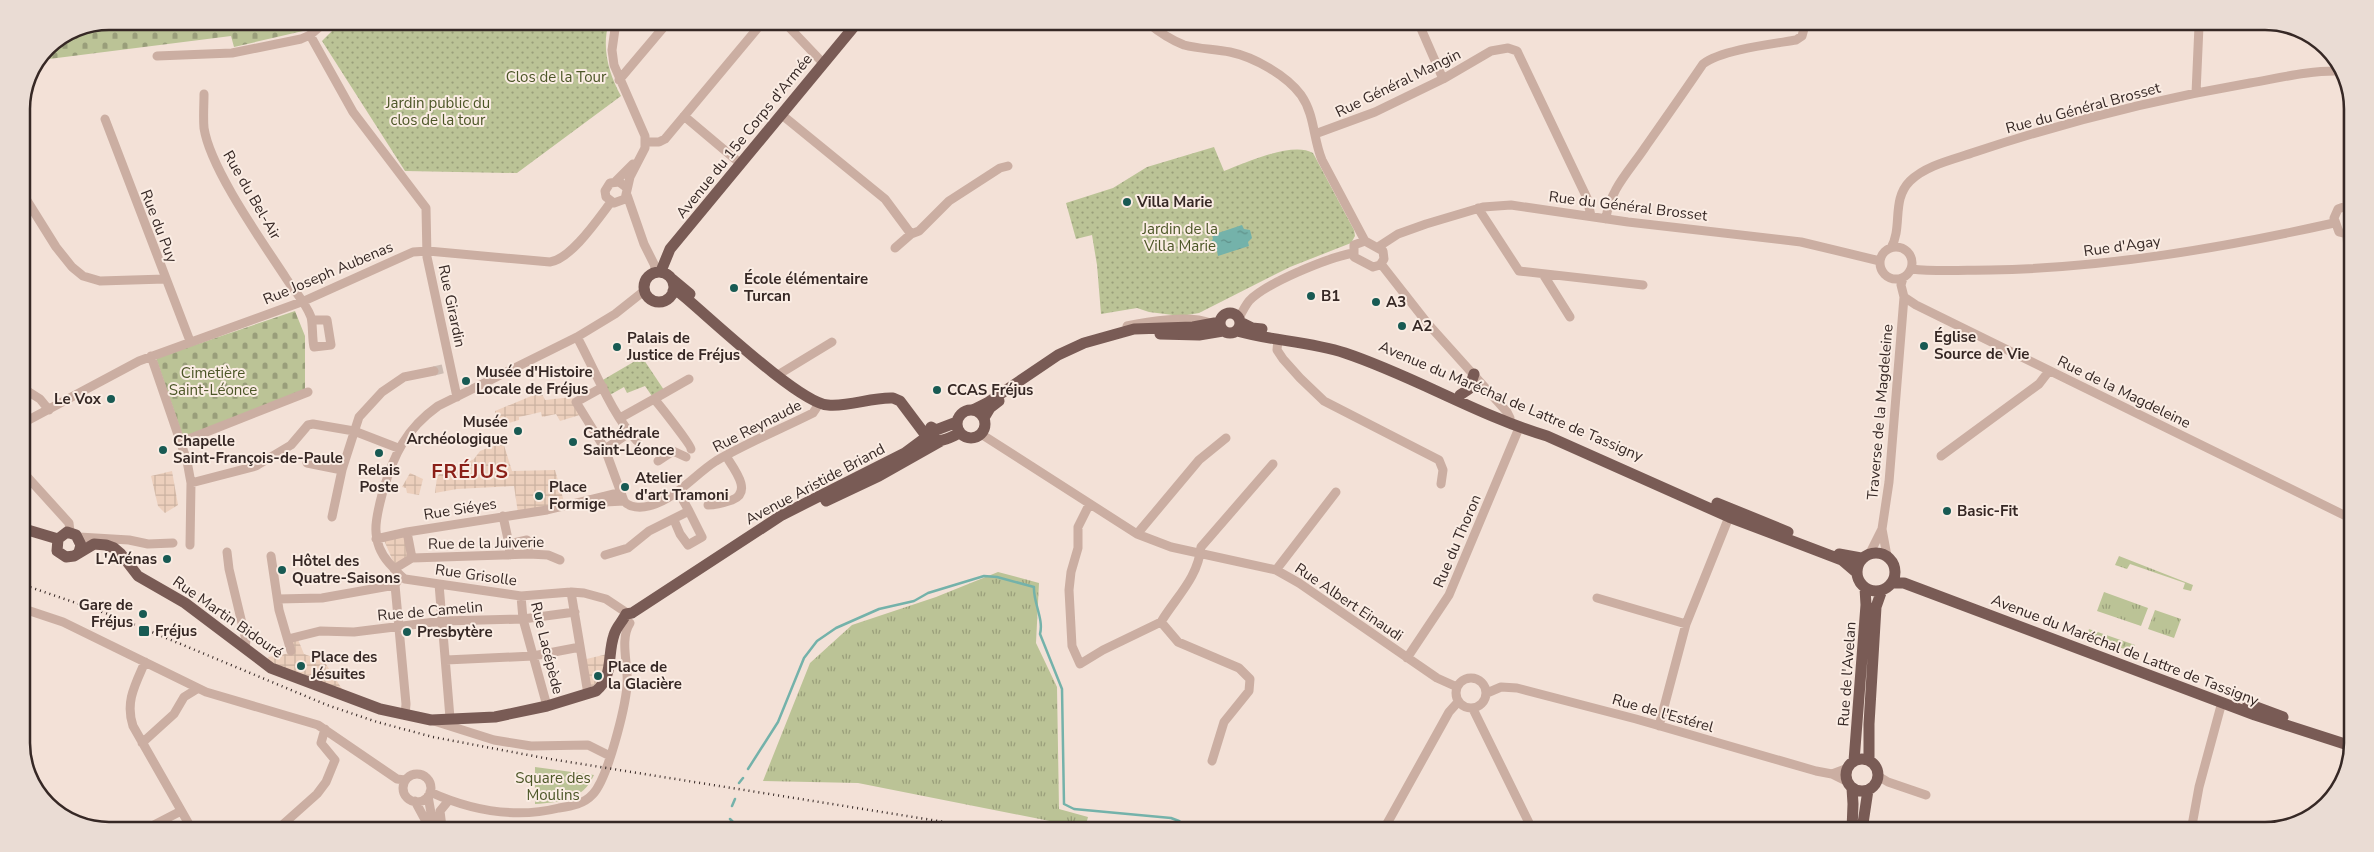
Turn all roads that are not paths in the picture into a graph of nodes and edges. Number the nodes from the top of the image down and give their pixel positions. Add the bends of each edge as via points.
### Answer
1 (316, 30) edge
2 (615, 30) edge
3 (661, 30) edge
4 (756, 30) edge
5 (792, 30) edge
6 (851, 30) edge
7 (1158, 30) edge
8 (1422, 30) edge
9 (1804, 30) edge
10 (2199, 30) edge
11 (310, 35) junction
12 (157, 56) dead end
13 (823, 63) junction
14 (2334, 71) edge
15 (1443, 79) junction
16 (619, 80) junction
17 (2196, 93) junction
18 (204, 94) dead end
19 (782, 115) junction
20 (684, 116) junction
21 (105, 119) dead end
22 (1315, 134) junction
23 (646, 142) junction
24 (638, 159) junction
25 (741, 164) junction
26 (1008, 166) dead end
27 (616, 181) junction
28 (627, 191) junction
29 (614, 202) junction
30 (30, 205) edge
31 (2344, 206) edge
32 (1478, 208) junction
33 (1591, 216) junction
34 (633, 218) junction
35 (1606, 219) junction
36 (2334, 223) junction
37 (911, 234) junction
38 (2344, 234) edge
39 (1365, 240) junction
40 (1378, 247) junction
41 (895, 248) dead end
42 (1891, 248) junction
43 (428, 251) junction
44 (666, 254) junction
45 (1353, 254) junction
46 (650, 255) junction
47 (1880, 261) junction
48 (1381, 264) junction
49 (1911, 269) junction
50 (658, 271) junction
51 (1543, 274) junction
52 (1903, 278) junction
53 (165, 279) junction
54 (673, 285) junction
55 (1643, 285) dead end
56 (644, 291) junction
57 (1904, 297) junction
58 (304, 301) junction
59 (1570, 317) dead end
60 (312, 320) dead end
61 (1238, 324) junction
62 (1218, 325) junction
63 (577, 337) junction
64 (1278, 339) junction
65 (190, 341) junction
66 (832, 342) dead end
67 (151, 356) junction
68 (434, 370) tunnel mouth
69 (2049, 371) junction
70 (781, 373) junction
71 (1474, 374) junction
72 (689, 379) dead end
73 (603, 387) junction
74 (30, 392) edge
75 (308, 392) dead end
76 (1460, 395) junction
77 (458, 397) junction
78 (654, 399) junction
79 (819, 404) junction
80 (49, 410) junction
81 (972, 410) junction
82 (620, 418) junction
83 (984, 418) junction
84 (1510, 418) junction
85 (30, 420) edge
86 (958, 427) junction
87 (1519, 428) junction
88 (354, 431) junction
89 (629, 433) junction
90 (932, 434) junction
91 (981, 434) junction
92 (1226, 438) dead end
93 (637, 441) dead end
94 (941, 441) junction
95 (181, 442) junction
96 (398, 448) junction
97 (605, 449) junction
98 (691, 449) dead end
99 (726, 456) junction
100 (1941, 456) dead end
101 (686, 457) dead end
102 (658, 461) dead end
103 (308, 463) dead end
104 (1273, 464) dead end
105 (342, 470) junction
106 (30, 479) edge
107 (191, 482) junction
108 (1441, 484) dead end
109 (678, 491) junction
110 (1336, 492) dead end
111 (604, 496) joint
112 (624, 499) junction
113 (708, 505) dead end
114 (1089, 505) junction
115 (689, 512) junction
116 (2344, 515) edge
117 (503, 516) junction
118 (332, 517) dead end
119 (1729, 517) junction
120 (674, 520) junction
121 (1766, 523) junction
122 (1882, 529) junction
123 (30, 530) edge
124 (407, 532) junction
125 (1137, 534) junction
126 (74, 535) junction
127 (58, 539) junction
128 (376, 539) junction
129 (172, 543) dead end
130 (508, 544) junction
131 (190, 545) dead end
132 (79, 552) junction
133 (227, 552) dead end
134 (529, 554) junction
135 (1200, 554) junction
136 (510, 555) junction
137 (605, 555) dead end
138 (271, 556) dead end
139 (1866, 556) junction
140 (1887, 556) junction
141 (412, 558) junction
142 (560, 560) dead end
143 (394, 569) junction
144 (1276, 570) junction
145 (1856, 572) junction
146 (402, 577) junction
147 (1894, 578) junction
148 (439, 584) junction
149 (395, 585) junction
150 (1865, 588) junction
151 (1882, 590) junction
152 (571, 592) junction
153 (521, 596) junction
154 (1597, 598) dead end
155 (278, 599) junction
156 (30, 611) edge
157 (575, 612) junction
158 (630, 617) junction
159 (523, 619) junction
160 (443, 621) junction
161 (1161, 622) junction
162 (1686, 624) junction
163 (398, 626) junction
164 (288, 639) junction
165 (580, 648) junction
166 (246, 649) junction
167 (291, 651) dead end
168 (533, 656) junction
169 (1407, 658) junction
170 (446, 660) junction
171 (145, 662) junction
172 (1457, 686) junction
173 (197, 688) junction
174 (1487, 693) junction
175 (588, 694) junction
176 (1458, 702) junction
177 (2222, 702) junction
178 (547, 706) junction
179 (1473, 709) junction
180 (405, 715) junction
181 (450, 718) junction
182 (431, 720) junction
183 (1659, 726) junction
184 (325, 729) junction
185 (2344, 737) edge
186 (142, 743) junction
187 (2344, 744) edge
188 (610, 756) junction
189 (1869, 760) junction
190 (1212, 761) dead end
191 (1851, 764) junction
192 (1832, 774) junction
193 (1878, 776) junction
194 (405, 780) junction
195 (1850, 785) junction
196 (1868, 790) junction
197 (429, 794) junction
198 (1926, 796) dead end
199 (448, 800) junction
200 (416, 801) junction
201 (181, 810) junction
202 (159, 822) edge
203 (188, 822) edge
204 (285, 822) edge
205 (426, 822) edge
206 (436, 822) edge
207 (441, 822) edge
208 (1388, 822) edge
209 (1529, 822) edge
210 (1852, 822) edge
211 (1863, 822) edge
212 (2192, 822) edge

1 - 11 street
2 - 16 street via 612,50
3 - 16 street
4 - 20 street
5 - 13 street
6 - 13 main road, Avenue du 15e Corps d'Armée
7 - 22 street via 1186,45 1239,54 1282,78 1302,96 1312,116
8 - 15 street
9 - 35 street via 1796,40 1727,54 1703,64 1622,177
10 - 17 street
11 - 12 street via 232,53
11 - 43 street, Rue Girardin via 353,112 426,208
13 - 19 main road, Avenue du 15e Corps d'Armée
14 - 17 street, Rue du Général Brosset
15 - 22 street, Rue Général Mangin via 1375,112
15 - 33 street, Rue Général Mangin via 1492,51 1508,48 1516,51 1587,198
16 - 23 street via 644,130
17 - 42 street, Rue du Général Brosset via 2023,136 1919,173 1902,191
18 - 58 street, Rue du Bel-Air via 204,128 210,148 253,226
19 - 25 main road, Avenue du 15e Corps d'Armée
19 - 37 street via 886,199
20 - 23 street via 662,141
20 - 25 street
21 - 53 street, Rue du Puy
22 - 39 street via 1322,160
23 - 24 street
24 - 27 street
24 - 28 street
25 - 44 main road, Avenue du 15e Corps d'Armée
26 - 37 street via 948,201 919,231
27 - 28 street via 622,183
27 - 29 street via 605,191 606,197
28 - 29 street via 625,199
28 - 34 street
29 - 34 street
29 - 43 street, Rue Joseph Aubenas via 559,260 550,262
30 - 53 street via 56,247 72,268 83,276 100,281
31 - 36 street via 2335,213
32 - 33 street, Rue du Général Brosset via 1511,206
32 - 40 street, Rue du Général Brosset via 1398,234
32 - 51 street via 1519,271
33 - 35 street, Rue du Général Brosset
34 - 46 street
35 - 47 street, Rue du Général Brosset via 1801,242
36 - 38 street via 2339,232
36 - 49 street, Rue d'Agay via 2265,238 2088,266
37 - 41 street
39 - 40 street
39 - 45 street via 1354,245
40 - 48 street via 1384,255
42 - 47 street
42 - 49 street via 1897,247 1907,253 1911,258
43 - 58 street, Rue Joseph Aubenas via 412,252
43 - 77 street, Rue Girardin via 449,368
44 - 46 street
44 - 50 main road, Avenue du 15e Corps d'Armée
45 - 48 street via 1356,260 1373,267
45 - 61 street via 1262,290 1248,302
46 - 50 street
47 - 52 street via 1884,274 1891,279
48 - 71 street via 1428,324
49 - 52 street
50 - 54 main road
50 - 56 main road via 645,279
51 - 55 street
51 - 59 street
52 - 57 street
53 - 65 street, Rue du Puy
54 - 56 main road via 668,299 656,302
54 - 70 main road
54 - 79 main road via 740,347
56 - 63 street via 615,314
57 - 69 street, Rue de la Magdeleine
57 - 122 street, Traverse de la Magdeleine
58 - 60 street, Rue du Bel-Air
58 - 65 street, Rue Joseph Aubenas
61 - 62 main road via 1231,334
61 - 62 main road via 1233,314 1226,314
61 - 64 main road, Avenue du Maréchal de Lattre de Tassigny
61 - 76 main road, Avenue du Maréchal de Lattre de Tassigny via 1336,345
62 - 81 main road via 1125,330 1084,343 1058,355 987,404
62 - 83 main road via 1199,335 1129,335 1081,349 1045,368 990,408
63 - 73 street
63 - 77 street
64 - 87 main road, Avenue du Maréchal de Lattre de Tassigny via 1310,343 1369,362
64 - 108 street via 1278,350 1283,358 1324,401 1439,460 1443,470
65 - 67 street, Rue Joseph Aubenas
66 - 70 street
67 - 80 street, Rue Joseph Aubenas
67 - 95 street
68 - 88 street via 404,377 382,392 359,416
69 - 100 street via 2039,384
69 - 116 street, Rue de la Magdeleine
70 - 90 main road via 812,397 824,401 896,394 923,420
71 - 76 main road via 1468,389
71 - 84 street
72 - 78 street
73 - 82 street
73 - 97 street via 576,402
74 - 80 street
75 - 95 street
76 - 84 main road, Avenue du Maréchal de Lattre de Tassigny
77 - 96 street via 426,414
78 - 82 street
78 - 98 street
79 - 90 main road via 828,406 882,398 897,399
79 - 99 street, Rue Reynaude via 813,413
80 - 85 street, Rue Joseph Aubenas
81 - 83 main road
81 - 86 main road via 964,411
82 - 89 street
83 - 91 main road
84 - 121 main road, Avenue du Maréchal de Lattre de Tassigny
86 - 90 main road, Avenue Aristide Briand
86 - 91 main road via 971,438
86 - 94 main road, Avenue Aristide Briand
87 - 119 main road, Avenue du Maréchal de Lattre de Tassigny via 1547,436
87 - 169 street, Rue du Thoron via 1449,595
88 - 96 street
88 - 105 street
88 - 107 street via 308,425 291,445 256,466
89 - 93 street
89 - 97 street
90 - 94 main road via 933,441
90 - 158 main road, Avenue Aristide Briand via 905,453 782,515
91 - 114 street, Rue Albert Einaudi
92 - 125 street via 1199,460
94 - 158 main road, Avenue Aristide Briand via 879,476 781,523 657,606
95 - 107 street
96 - 128 street via 375,520
97 - 112 street
99 - 109 street, Rue Reynaude
99 - 113 street via 742,484 742,493 719,505
101 - 102 street via 674,451
103 - 105 street
104 - 135 street via 1201,547
105 - 118 street
106 - 126 street via 69,523
107 - 131 street
109 - 112 street, Rue Reynaude via 649,506 634,507
109 - 115 street
110 - 144 street
111 - 112 street, Rue Reynaude via 604,502
111 - 117 street, Rue Siéyes via 547,510
114 - 125 street, Rue Albert Einaudi
114 - 161 street via 1078,528 1078,548 1069,590 1072,646 1080,664
115 - 120 street
115 - 120 street via 702,537 688,545
117 - 124 street, Rue Siéyes
117 - 130 street
119 - 121 street, Avenue du Maréchal de Lattre de Tassigny
119 - 145 main road, Avenue du Maréchal de Lattre de Tassigny via 1842,560
119 - 162 street
120 - 137 street via 650,531 628,548
121 - 139 main road, Avenue du Maréchal de Lattre de Tassigny via 1844,556
122 - 139 street, Traverse de la Magdeleine
122 - 140 street, Traverse de la Magdeleine
123 - 127 main road
124 - 128 street, Rue Siéyes
124 - 141 street
125 - 135 street, Rue Albert Einaudi
126 - 127 main road via 63,534
126 - 129 street via 148,544
126 - 132 main road via 81,545
127 - 132 main road via 56,547 63,556 70,557
128 - 143 street via 382,554
130 - 134 street via 527,540
130 - 136 street
132 - 166 main road, Rue Martin Bidouré via 94,544 114,548 138,576 186,603
133 - 166 street
134 - 136 street, Rue de la Juiverie
134 - 142 street, Rue de la Juiverie via 548,555
135 - 144 street, Rue Albert Einaudi
135 - 161 street via 1191,579
136 - 141 street, Rue de la Juiverie
138 - 155 street
139 - 140 main road, Avenue du Maréchal de Lattre de Tassigny via 1879,552
139 - 145 main road
140 - 147 main road via 1894,565
141 - 143 street
143 - 146 street
144 - 169 street, Rue Albert Einaudi
145 - 150 main road, Avenue du Maréchal de Lattre de Tassigny via 1858,581
146 - 148 street, Rue Grisolle
146 - 149 street
147 - 151 main road
147 - 177 main road, Avenue du Maréchal de Lattre de Tassigny
147 - 185 main road, Avenue du Maréchal de Lattre de Tassigny via 2269,711 2324,734
148 - 153 street, Rue Grisolle
148 - 160 street
149 - 155 street via 322,598
149 - 163 street
150 - 151 main road
150 - 191 main road, Rue de l'Avelan
151 - 189 main road, Rue de l'Avelan via 1876,606
152 - 153 street, Rue Grisolle
152 - 157 street
152 - 158 street, Rue Grisolle via 606,599
153 - 159 street, Rue Lacépède
154 - 162 street
155 - 164 street
156 - 171 street via 63,622
157 - 159 street, Rue de Camelin
157 - 165 street
158 - 175 main road via 613,637 605,681
158 - 188 street via 624,636 628,684
159 - 160 street, Rue de Camelin
159 - 168 street, Rue Lacépède
160 - 163 street, Rue de Camelin
160 - 170 street
161 - 190 street via 1178,642 1239,668 1250,679 1249,691 1224,722
162 - 183 street
163 - 164 street, Rue de Camelin via 354,632 320,631
163 - 180 street
164 - 167 street
165 - 168 street
165 - 175 street
166 - 180 main road, Rue Martin Bidouré via 270,668 348,698
168 - 170 street
168 - 178 street, Rue Lacépède
169 - 172 street, Rue Albert Einaudi via 1437,678
170 - 181 street
171 - 173 street
171 - 186 street via 129,707 133,726
172 - 174 street via 1465,679 1476,678 1484,684
172 - 176 street
173 - 184 street
173 - 186 street via 184,697 174,714
174 - 179 street via 1483,703
174 - 183 street, Rue de l'Estérel via 1501,687 1517,688
175 - 178 main road, Rue Martin Bidouré
176 - 179 street
176 - 208 street via 1449,712
177 - 187 main road, Avenue du Maréchal de Lattre de Tassigny
177 - 212 street
178 - 181 main road, Rue Martin Bidouré via 495,717
179 - 209 street
180 - 182 main road, Rue Martin Bidouré
181 - 182 main road, Rue Martin Bidouré
182 - 188 street via 494,740 531,746 588,745
183 - 192 street, Rue de l'Estérel
184 - 194 street via 396,779
184 - 204 street via 321,743 335,760 322,788
186 - 201 street
188 - 199 street via 595,793 574,805 509,814
189 - 191 main road
189 - 193 main road via 1876,767
191 - 192 street
191 - 195 main road via 1846,778
192 - 195 street, Rue de l'Estérel
193 - 196 main road via 1875,785
193 - 198 street
194 - 197 street via 420,774 428,779
194 - 200 street via 404,794
195 - 196 main road via 1860,791
195 - 210 main road
196 - 211 main road
197 - 199 street
197 - 200 street
197 - 206 street
199 - 207 street via 440,811
200 - 205 street
201 - 202 street
201 - 203 street

